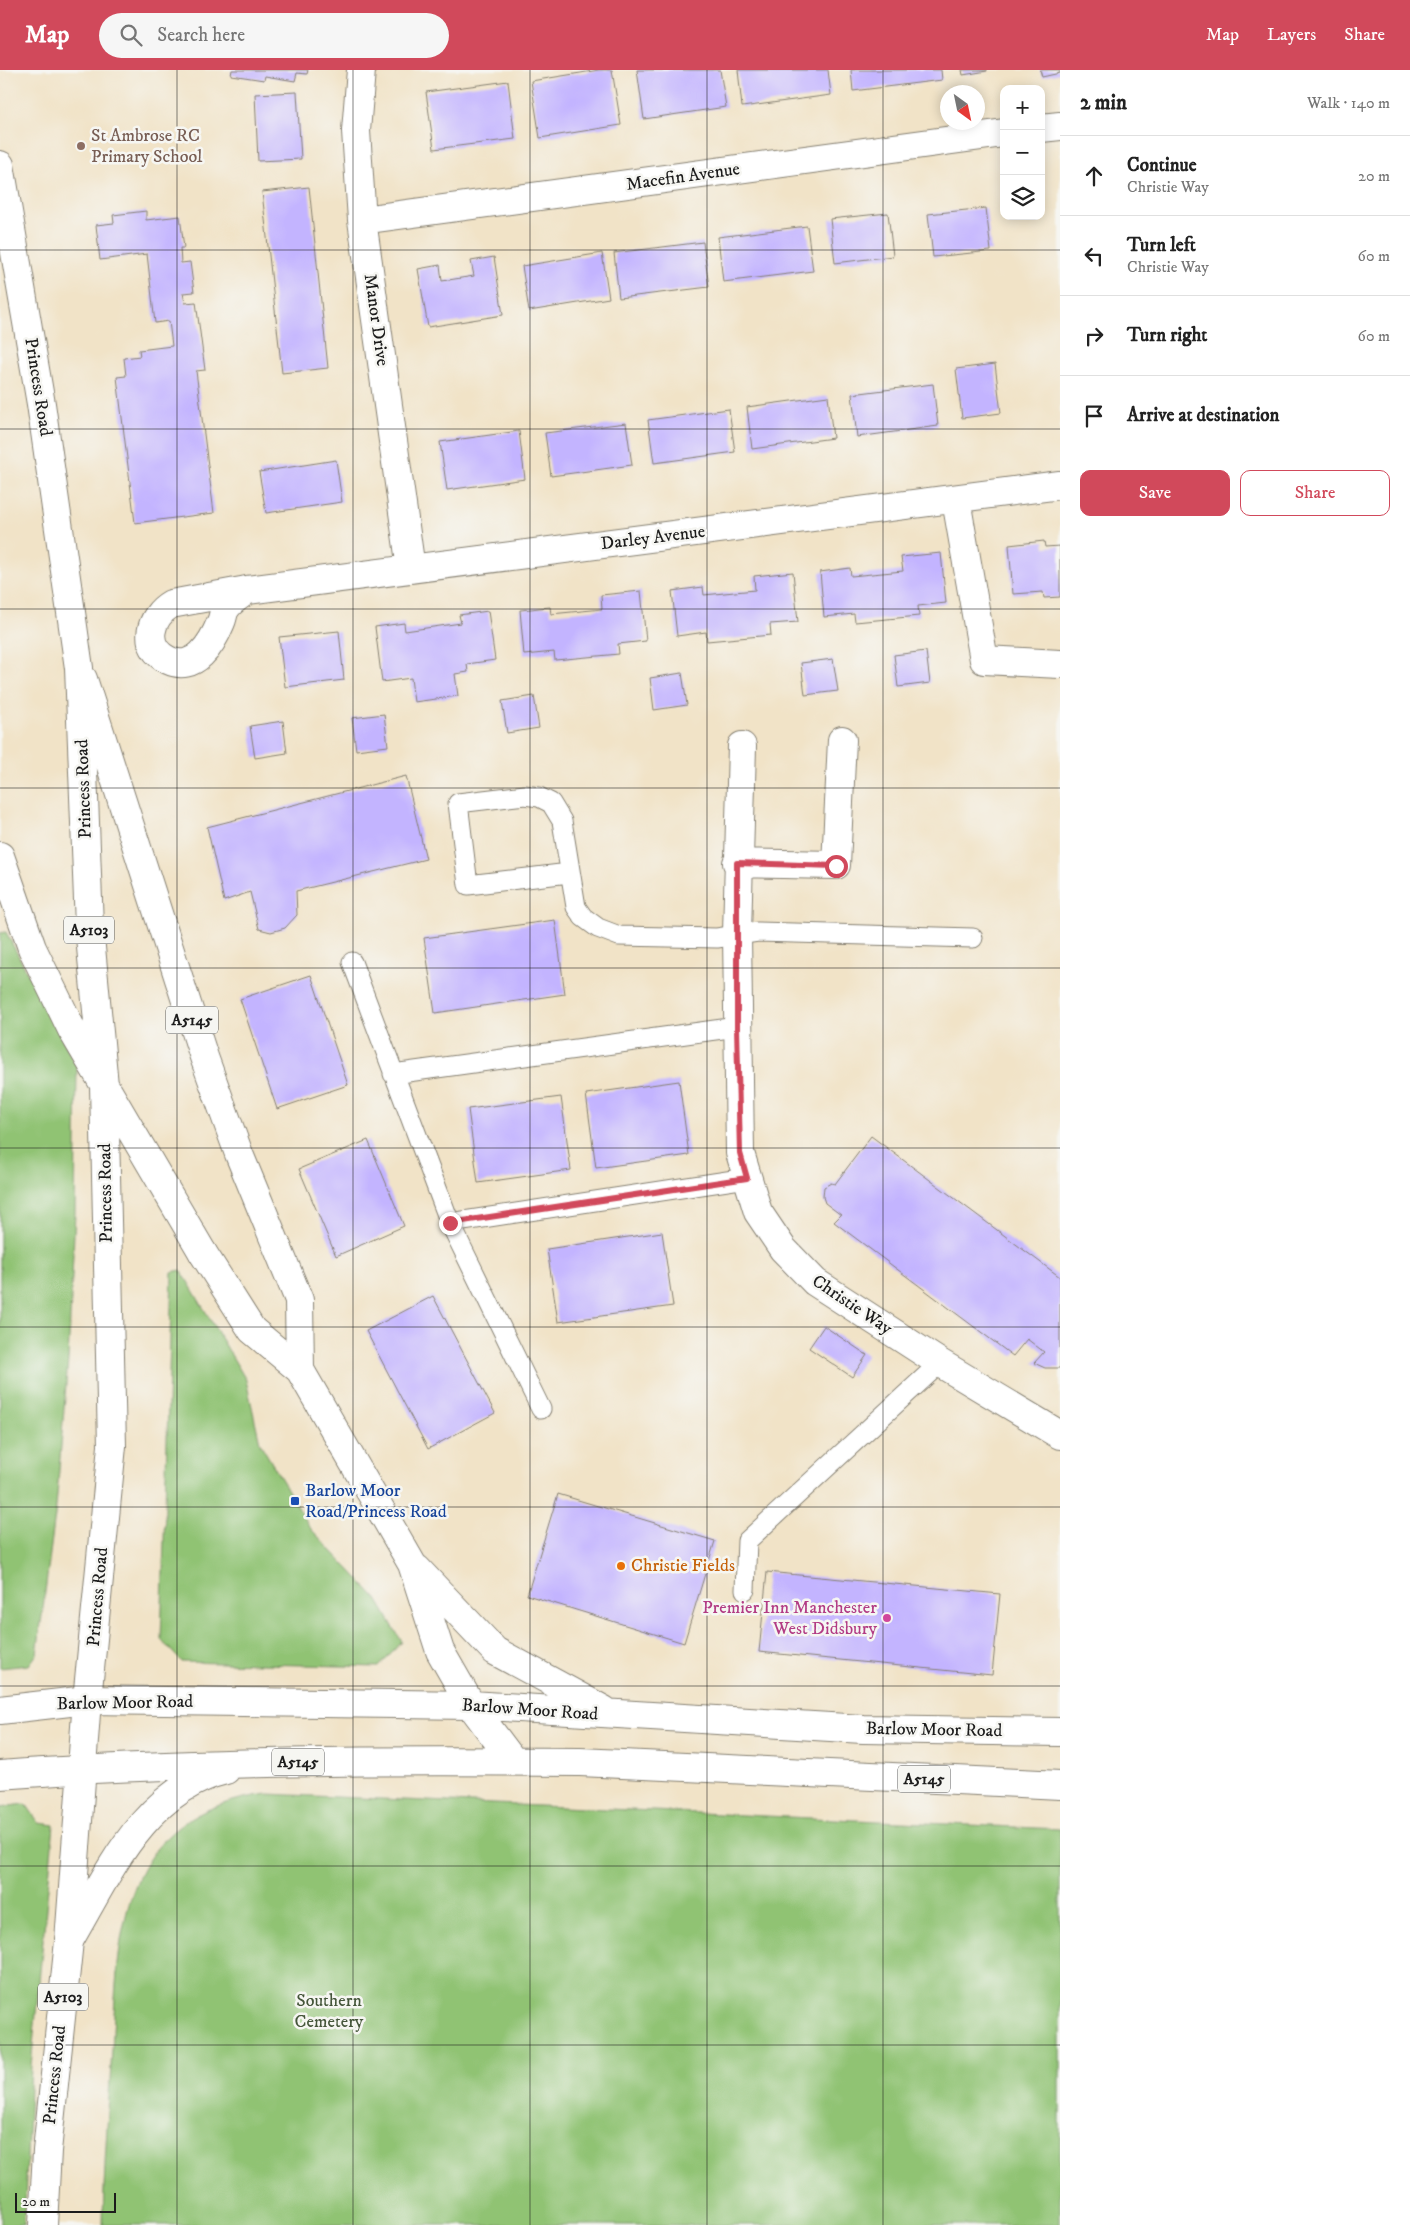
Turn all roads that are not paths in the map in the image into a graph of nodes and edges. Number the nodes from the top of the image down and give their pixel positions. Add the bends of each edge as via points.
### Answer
1 (361, 70) edge
2 (1060, 126) edge
3 (1045, 128) edge
4 (1000, 134) edge
5 (0, 165) edge
6 (362, 220) junction
7 (1060, 485) edge
8 (956, 500) junction
9 (411, 568) junction
10 (247, 590) dead end
11 (1060, 664) edge
12 (79, 668) junction
13 (842, 740) dead end
14 (742, 746) dead end
15 (0, 856) edge
16 (737, 863) junction
17 (569, 873) junction
18 (737, 934) junction
19 (973, 938) dead end
20 (352, 962) dead end
21 (737, 1027) junction
22 (393, 1074) junction
23 (104, 1085) junction
24 (747, 1178) junction
25 (450, 1223) junction
26 (202, 1253) joint
27 (940, 1363) junction
28 (300, 1370) junction
29 (541, 1409) dead end
30 (1060, 1436) edge
31 (412, 1564) junction
32 (745, 1590) dead end
33 (87, 1700) junction
34 (471, 1705) junction
35 (0, 1710) edge
36 (612, 1715) junction
37 (1057, 1731) edge
38 (513, 1761) junction
39 (269, 1762) junction
40 (83, 1769) junction
41 (0, 1774) edge
42 (1060, 1785) edge
43 (70, 1941) junction
44 (43, 2225) edge

1 - 6 main road, Manor Drive via 356,131
2 - 3 main road
4 - 6 main road, Macefin Avenue
5 - 12 main road, Princess Road / A5103 via 41,404
6 - 9 main road, Manor Drive
7 - 8 main road, Darley Avenue
8 - 9 main road, Darley Avenue
8 - 11 main road via 984,660
9 - 10 main road, Darley Avenue
12 - 23 main road, Princess Road / A5103 via 89,926
12 - 28 main road, A5145 via 204,1056 239,1154 299,1300
13 - 16 main road via 836,866
14 - 16 main road, Christie Way
15 - 23 main road, A5103 via 32,948 72,1030
16 - 18 main road, Christie Way
17 - 17 lane via 562,821 551,803 525,795 458,803 468,885
17 - 18 lane via 576,907 583,917 598,928 619,936 717,938
18 - 19 lane
18 - 21 main road, Christie Way
20 - 22 lane
21 - 22 lane
21 - 24 main road, Christie Way via 740,1153
22 - 25 lane
23 - 26 main road, A5103
23 - 33 main road, Princess Road / A5103 via 112,1446
24 - 25 lane
24 - 27 main road, Christie Way via 758,1212 783,1249 815,1282
25 - 29 lane
26 - 28 main road, A5145 via 252,1330
27 - 30 main road, Christie Way
27 - 32 lane via 747,1541
28 - 31 main road, A5145
31 - 34 main road, A5145 via 440,1651
31 - 36 main road, A5145 via 495,1651
33 - 34 main road, Barlow Moor Road / A5145
33 - 35 main road, Barlow Moor Road / A5145
33 - 40 main road, Princess Road / A5103
34 - 36 main road, Barlow Moor Road / A5145
34 - 38 main road, A5145
36 - 37 main road, Barlow Moor Road / A5145 via 863,1729
38 - 39 main road, A5145
38 - 42 main road, A5145
39 - 40 main road, A5145
39 - 43 main road, A5145 via 219,1772 183,1789 153,1812 124,1847
40 - 41 main road, A5145
40 - 43 main road, Princess Road / A5103
43 - 44 main road, Princess Road / A5103 via 47,2151

